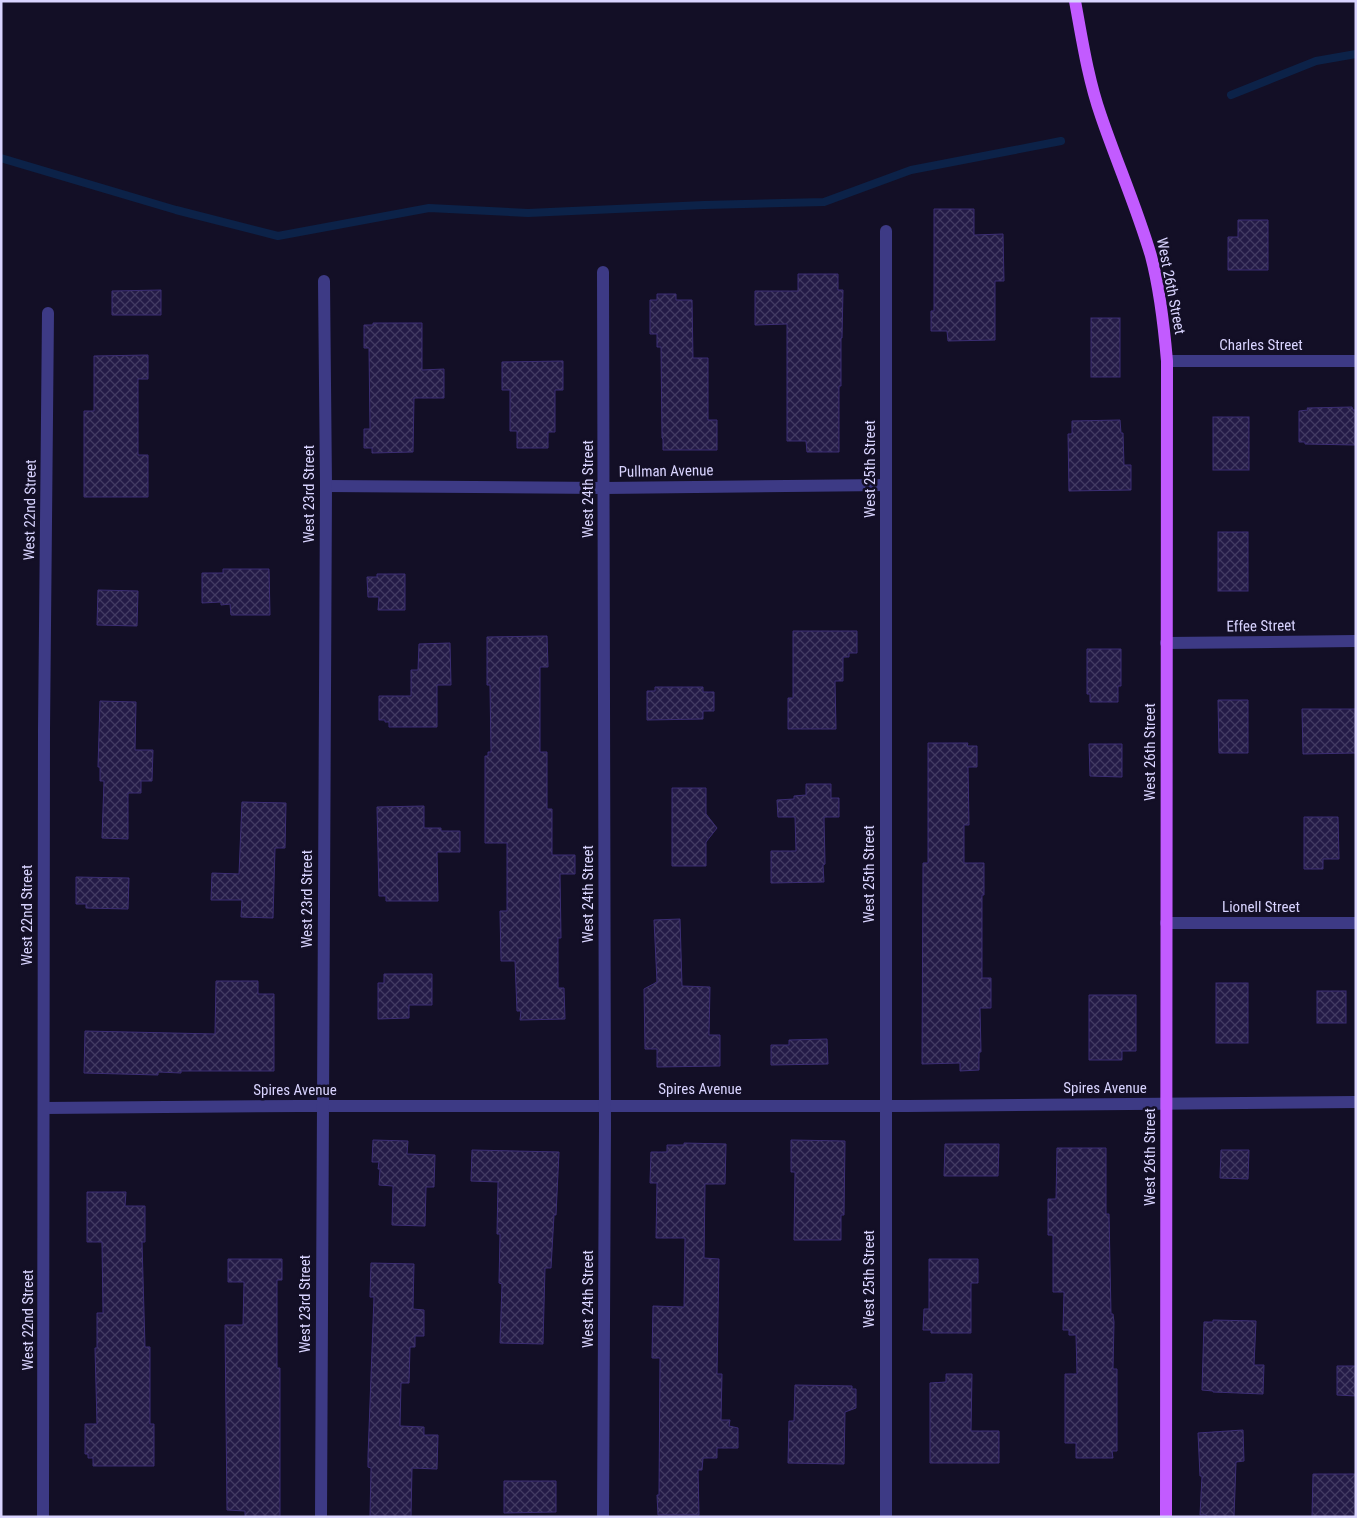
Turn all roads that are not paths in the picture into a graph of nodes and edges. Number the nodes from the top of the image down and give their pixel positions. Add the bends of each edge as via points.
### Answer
1 (1075, 1) edge
2 (886, 231) dead end
3 (603, 272) dead end
4 (324, 281) dead end
5 (48, 313) dead end
6 (1167, 361) junction
7 (1356, 361) edge
8 (886, 485) junction
9 (326, 486) junction
10 (604, 488) junction
11 (1356, 641) edge
12 (1166, 644) junction
13 (1166, 923) junction
14 (1356, 923) edge
15 (1356, 1102) edge
16 (1166, 1104) junction
17 (321, 1106) junction
18 (604, 1106) junction
19 (885, 1106) junction
20 (44, 1108) junction
21 (43, 1517) edge
22 (320, 1517) edge
23 (603, 1517) edge
24 (886, 1517) edge
25 (1166, 1517) edge

1 - 6 main road, West 26th Street via 1100,114 1151,257 1163,317
2 - 8 street, West 25th Street
3 - 10 street, West 24th Street
4 - 9 street, West 23rd Street
5 - 20 street, West 22nd Street
6 - 7 street, Charles Street
6 - 12 main road, West 26th Street
8 - 10 street, Pullman Avenue
8 - 19 street, West 25th Street
9 - 10 street, Pullman Avenue
9 - 17 street, West 23rd Street
10 - 18 street, West 24th Street
11 - 12 street, Effee Street
12 - 13 main road, West 26th Street
13 - 14 street, Lionell Street
13 - 16 main road, West 26th Street
15 - 16 street, Spires Avenue
16 - 19 street, Spires Avenue
16 - 25 main road, West 26th Street
17 - 18 street, Spires Avenue
17 - 20 street, Spires Avenue
17 - 22 street, West 23rd Street
18 - 19 street, Spires Avenue
18 - 23 street, West 24th Street
19 - 24 street, West 25th Street
20 - 21 street, West 22nd Street

